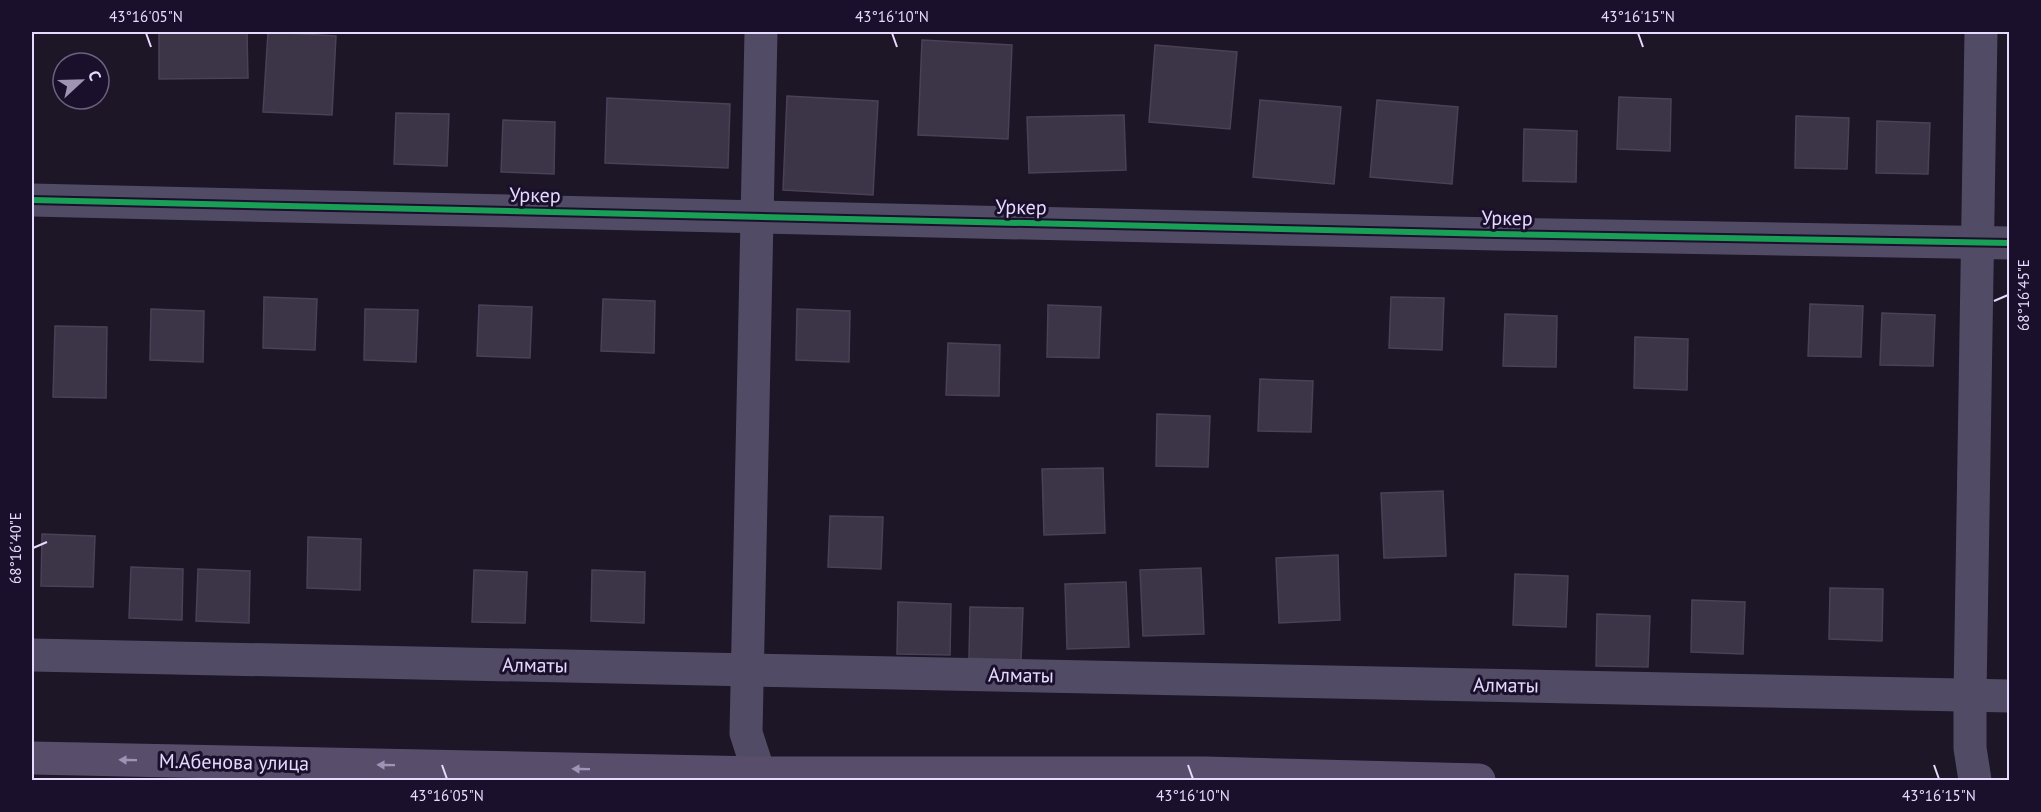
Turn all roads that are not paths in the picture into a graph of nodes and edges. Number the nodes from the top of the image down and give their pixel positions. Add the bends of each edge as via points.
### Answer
1 (761, 32) edge
2 (1981, 32) edge
3 (32, 200) edge
4 (757, 217) junction
5 (1977, 242) junction
6 (2010, 243) edge
7 (32, 655) edge
8 (747, 669) junction
9 (1970, 695) junction
10 (2010, 696) edge
11 (32, 758) edge
12 (759, 773) junction
13 (1479, 780) edge
14 (1975, 780) edge

1 - 4 street
2 - 5 street
3 - 4 street, Уркер
4 - 5 street, Уркер
4 - 8 street
5 - 6 street, Уркер
5 - 9 street
7 - 8 street, Алматы
8 - 9 street, Алматы
8 - 12 street via 746,733
9 - 10 street, Алматы
9 - 14 street via 1970,748
12 -> 11 main road, М.Абенова улица
12 - 13 main road, М.Абенова улица via 1205,773

